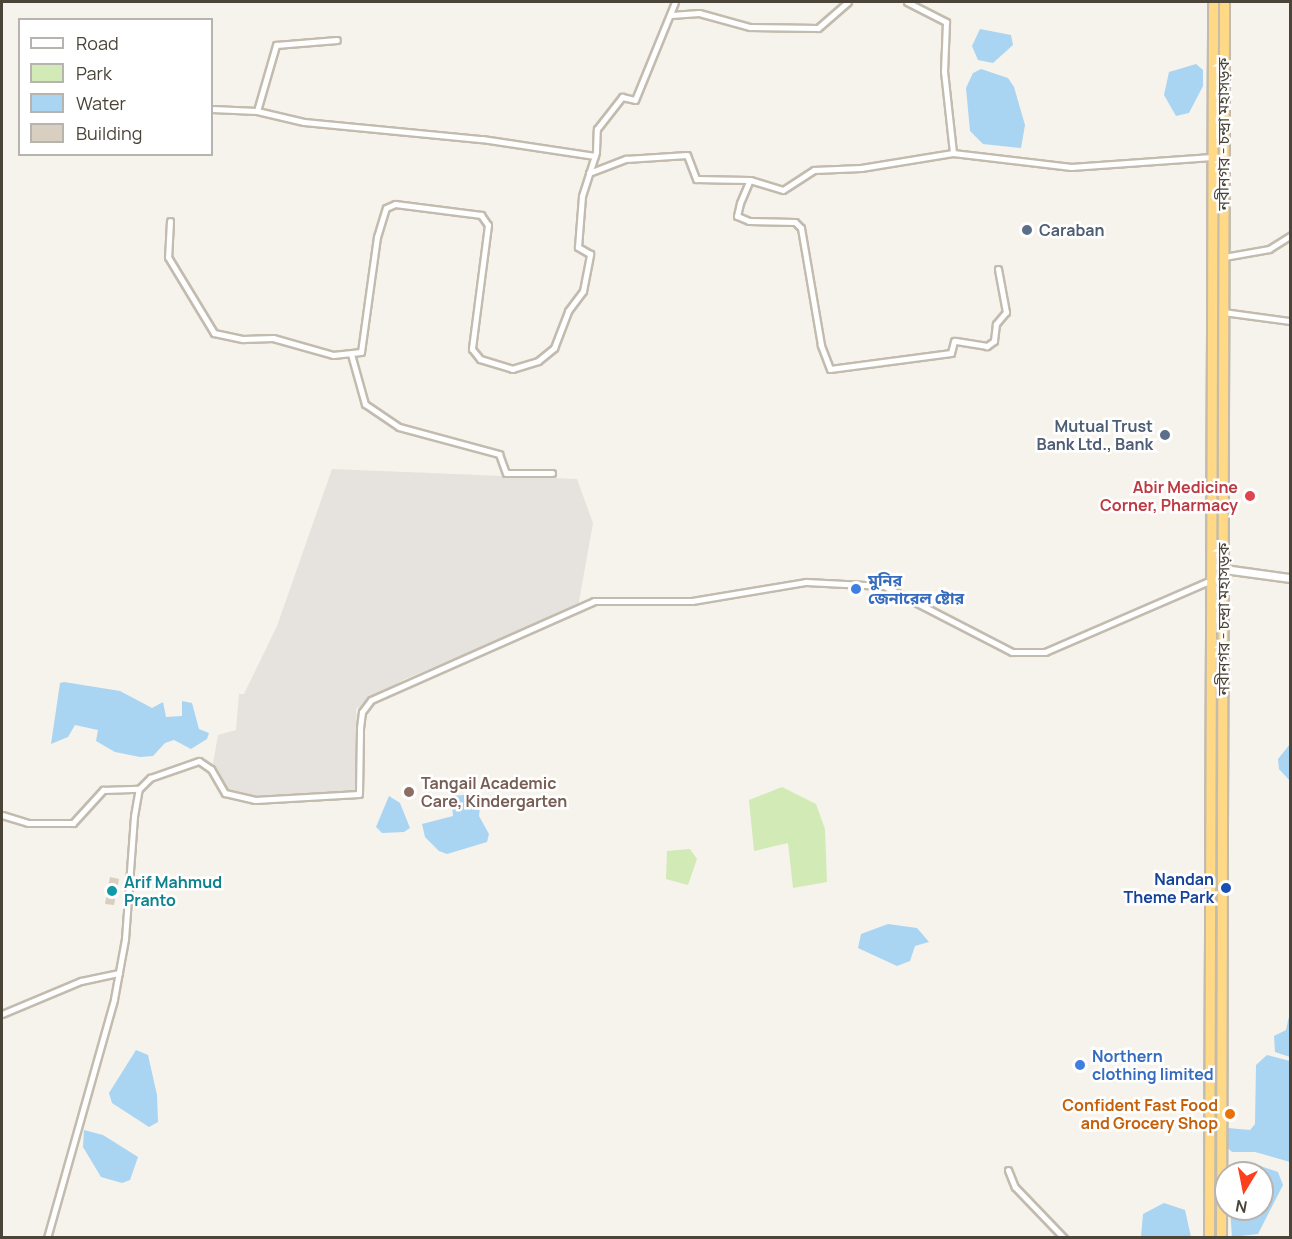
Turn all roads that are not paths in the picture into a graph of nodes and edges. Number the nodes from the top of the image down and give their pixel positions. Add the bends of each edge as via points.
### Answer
1 (675, 2) edge
2 (848, 2) edge
3 (907, 2) edge
4 (1213, 2) edge
5 (1224, 2) edge
6 (671, 15) junction
7 (337, 40) dead end
8 (213, 109) edge
9 (257, 111) junction
10 (953, 153) junction
11 (595, 156) junction
12 (1212, 158) junction
13 (589, 173) junction
14 (750, 180) junction
15 (170, 221) dead end
16 (1290, 236) edge
17 (1222, 257) junction
18 (998, 269) dead end
19 (1223, 312) junction
20 (1290, 321) edge
21 (351, 354) junction
22 (552, 473) dead end
23 (1224, 569) junction
24 (1290, 578) edge
25 (1212, 580) junction
26 (139, 789) junction
27 (2, 815) edge
28 (1211, 903) junction
29 (1223, 903) junction
30 (119, 973) junction
31 (2, 1014) edge
32 (1008, 1170) dead end
33 (46, 1238) edge
34 (1064, 1238) edge
35 (1209, 1238) edge
36 (1221, 1238) edge

1 - 6 street
2 - 6 street via 818,28 750,27 699,13
3 - 10 street via 946,22 944,71
4 - 12 highway, নবীনগর - চন্দ্রা মহাসড়ক
5 - 17 highway, নবীনগর - চন্দ্রা মহাসড়ক
6 - 11 street via 635,100 622,97 597,129
7 - 9 street via 276,45
8 - 9 street
9 - 11 street via 314,124 482,139
10 - 12 street via 1071,167
10 - 14 street via 861,168 814,170 783,190
11 - 13 street
12 - 25 highway, নবীনগর - চন্দ্রা মহাসড়ক
13 - 14 street via 626,159 687,155 696,179
13 - 21 street via 578,247 590,254 583,291 568,311 554,348 538,361 512,369 480,358 472,350 488,225 481,215 395,204 386,208 377,237 361,352
14 - 18 street via 737,216 760,224 795,222 801,228 821,345 830,369 951,353 954,341 987,346 994,341 996,324 1006,312
15 - 21 street via 168,257 214,333 243,339 273,338 319,353
16 - 17 street via 1269,249
17 - 19 highway, নবীনগর - চন্দ্রা মহাসড়ক
19 - 20 street
19 - 23 highway, নবীনগর - চন্দ্রা মহাসড়ক
21 - 22 street via 365,404 399,427 499,454 506,473
23 - 24 street
23 - 29 highway, নবীনগর - চন্দ্রা মহাসড়ক
25 - 26 street via 1045,652 1012,652 884,586 806,582 692,601 594,602 371,700 362,712 359,794 255,800 225,793 211,769 199,761 150,778
25 - 28 highway, নবীনগর - চন্দ্রা মহাসড়ক
26 - 27 street via 103,790 73,823 28,824
26 - 30 street
28 - 29 highway
28 - 35 highway, নবীনগর - চন্দ্রা মহাসড়ক
29 - 36 highway, নবীনগর - চন্দ্রা মহাসড়ক
30 - 31 street via 81,981
30 - 33 street
32 - 34 street via 1015,1187

